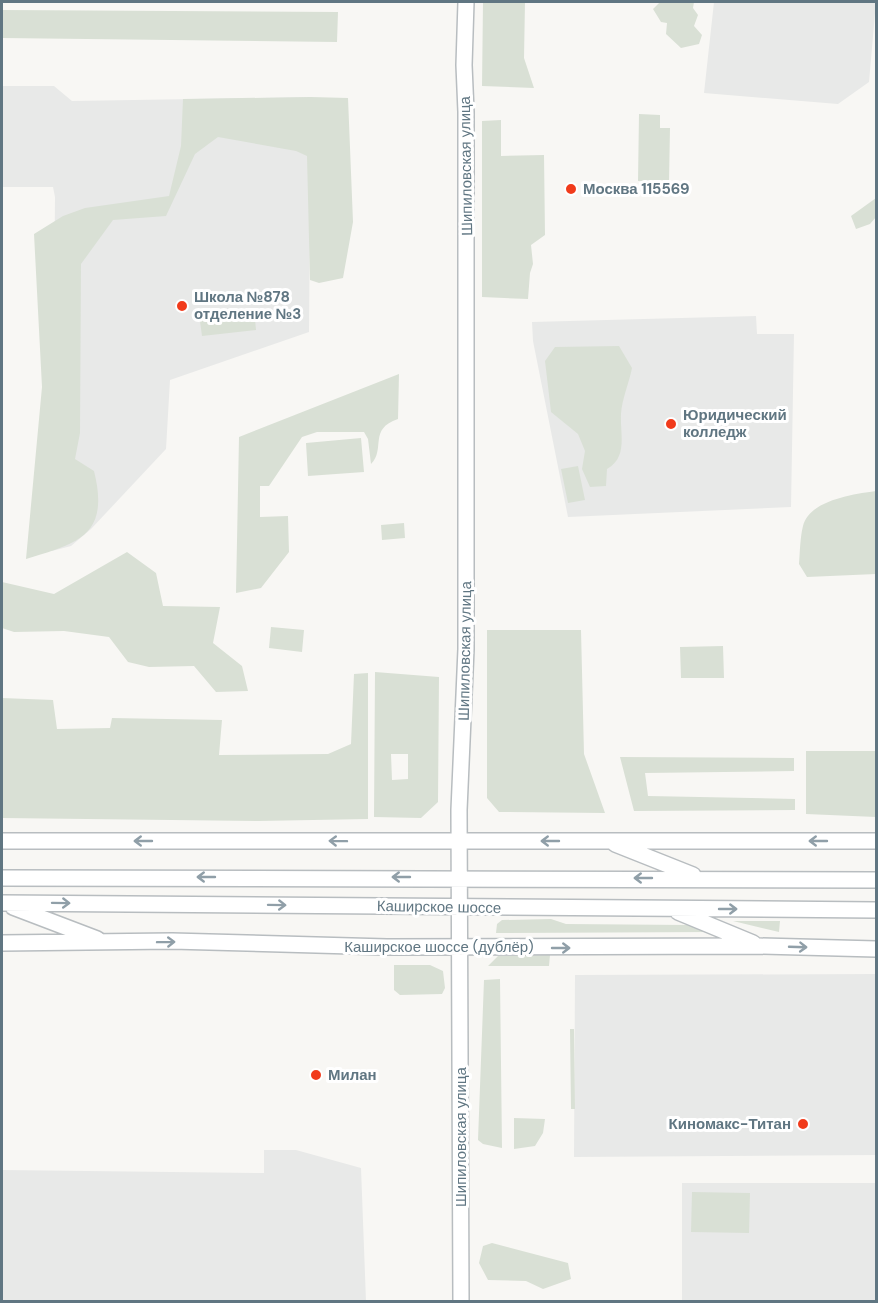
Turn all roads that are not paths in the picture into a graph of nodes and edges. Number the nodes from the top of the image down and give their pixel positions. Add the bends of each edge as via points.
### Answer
1 (466, 2) edge
2 (2, 841) edge
3 (609, 841) junction
4 (876, 841) edge
5 (459, 842) junction
6 (460, 877) junction
7 (2, 878) edge
8 (701, 879) junction
9 (876, 879) edge
10 (2, 903) edge
11 (460, 908) junction
12 (669, 909) junction
13 (876, 910) edge
14 (2, 943) edge
15 (107, 943) junction
16 (759, 946) junction
17 (461, 947) junction
18 (876, 950) edge
19 (461, 1302) edge

1 - 5 main road, Шипиловская улица via 466,649
5 -> 2 main road
4 -> 3 main road
3 -> 5 main road
3 - 8 main road
5 - 6 main road, Шипиловская улица
6 -> 7 main road, Каширское шоссе
8 -> 6 main road, Каширское шоссе
6 - 11 main road, Шипиловская улица
8 - 9 main road, Каширское шоссе
10 -> 11 main road, Каширское шоссе
10 - 15 main road
11 - 12 main road, Каширское шоссе
11 - 17 main road, Шипиловская улица
12 -> 13 main road, Каширское шоссе
12 - 16 main road
14 - 15 main road, Каширское шоссе (дублёр)
15 -> 17 main road, Каширское шоссе (дублёр)
17 -> 16 main road, Каширское шоссе (дублёр)
16 -> 18 main road, Каширское шоссе (дублёр)
17 - 19 main road, Шипиловская улица

